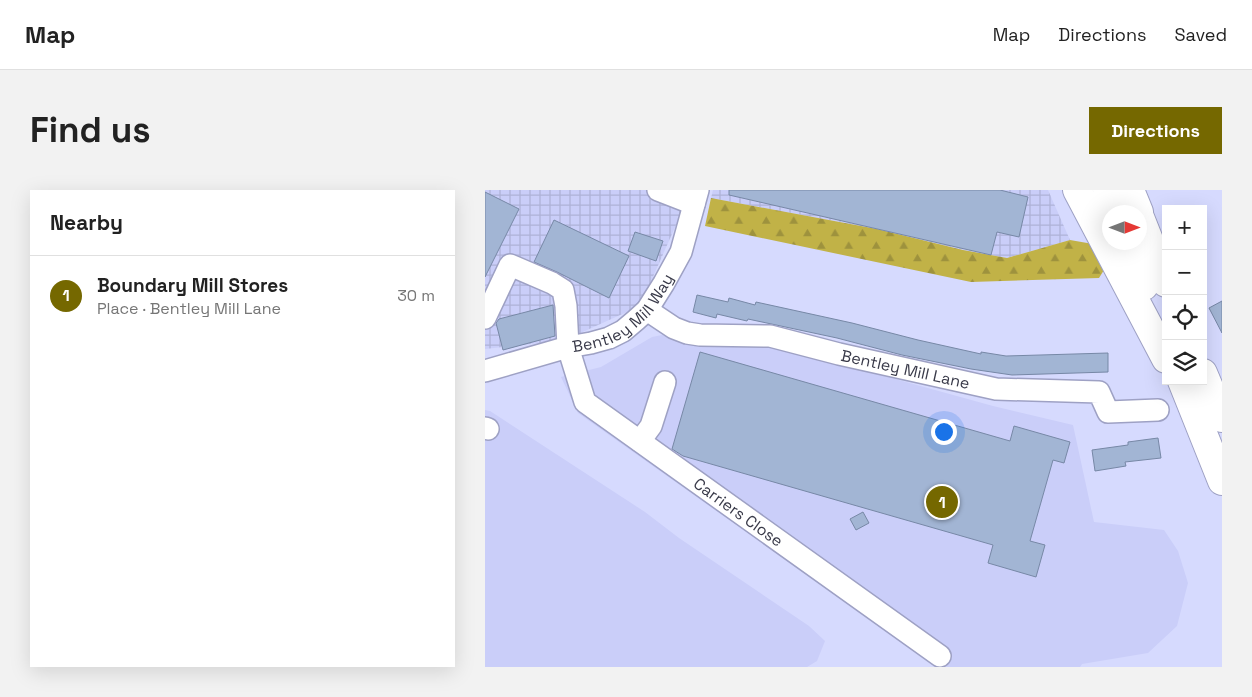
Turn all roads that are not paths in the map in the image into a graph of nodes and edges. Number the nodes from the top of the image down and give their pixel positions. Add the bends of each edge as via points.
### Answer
1 (658, 190) edge
2 (1077, 190) edge
3 (1107, 190) edge
4 (1130, 190) edge
5 (696, 197) edge
6 (1113, 205) edge
7 (1136, 205) edge
8 (1147, 234) edge
9 (1130, 250) edge
10 (1162, 273) edge
11 (647, 310) junction
12 (485, 318) edge
13 (1162, 330) edge
14 (568, 347) junction
15 (1162, 351) edge
16 (493, 369) edge
17 (665, 382) dead end
18 (1207, 382) edge
19 (1179, 385) edge
20 (1184, 385) edge
21 (1158, 410) dead end
22 (1195, 414) junction
23 (1222, 418) edge
24 (640, 442) junction
25 (1222, 481) edge
26 (940, 656) dead end

1 - 5 street
2 - 15 highway
3 - 6 highway
4 - 7 highway
5 - 11 street, Bentley Mill Way via 681,252
8 - 10 highway
9 - 13 highway
11 - 14 street, Bentley Mill Way via 623,331 609,338
11 - 21 street, Bentley Mill Lane via 687,333 770,336 996,389 1099,392 1108,412
12 - 14 street, Carriers Close via 510,265 563,290
14 - 16 street, Bentley Mill Way
14 - 24 street, Carriers Close via 585,402
17 - 24 street via 651,426
18 - 23 highway
19 - 22 highway
20 - 22 highway
22 - 25 highway
24 - 26 street, Carriers Close

